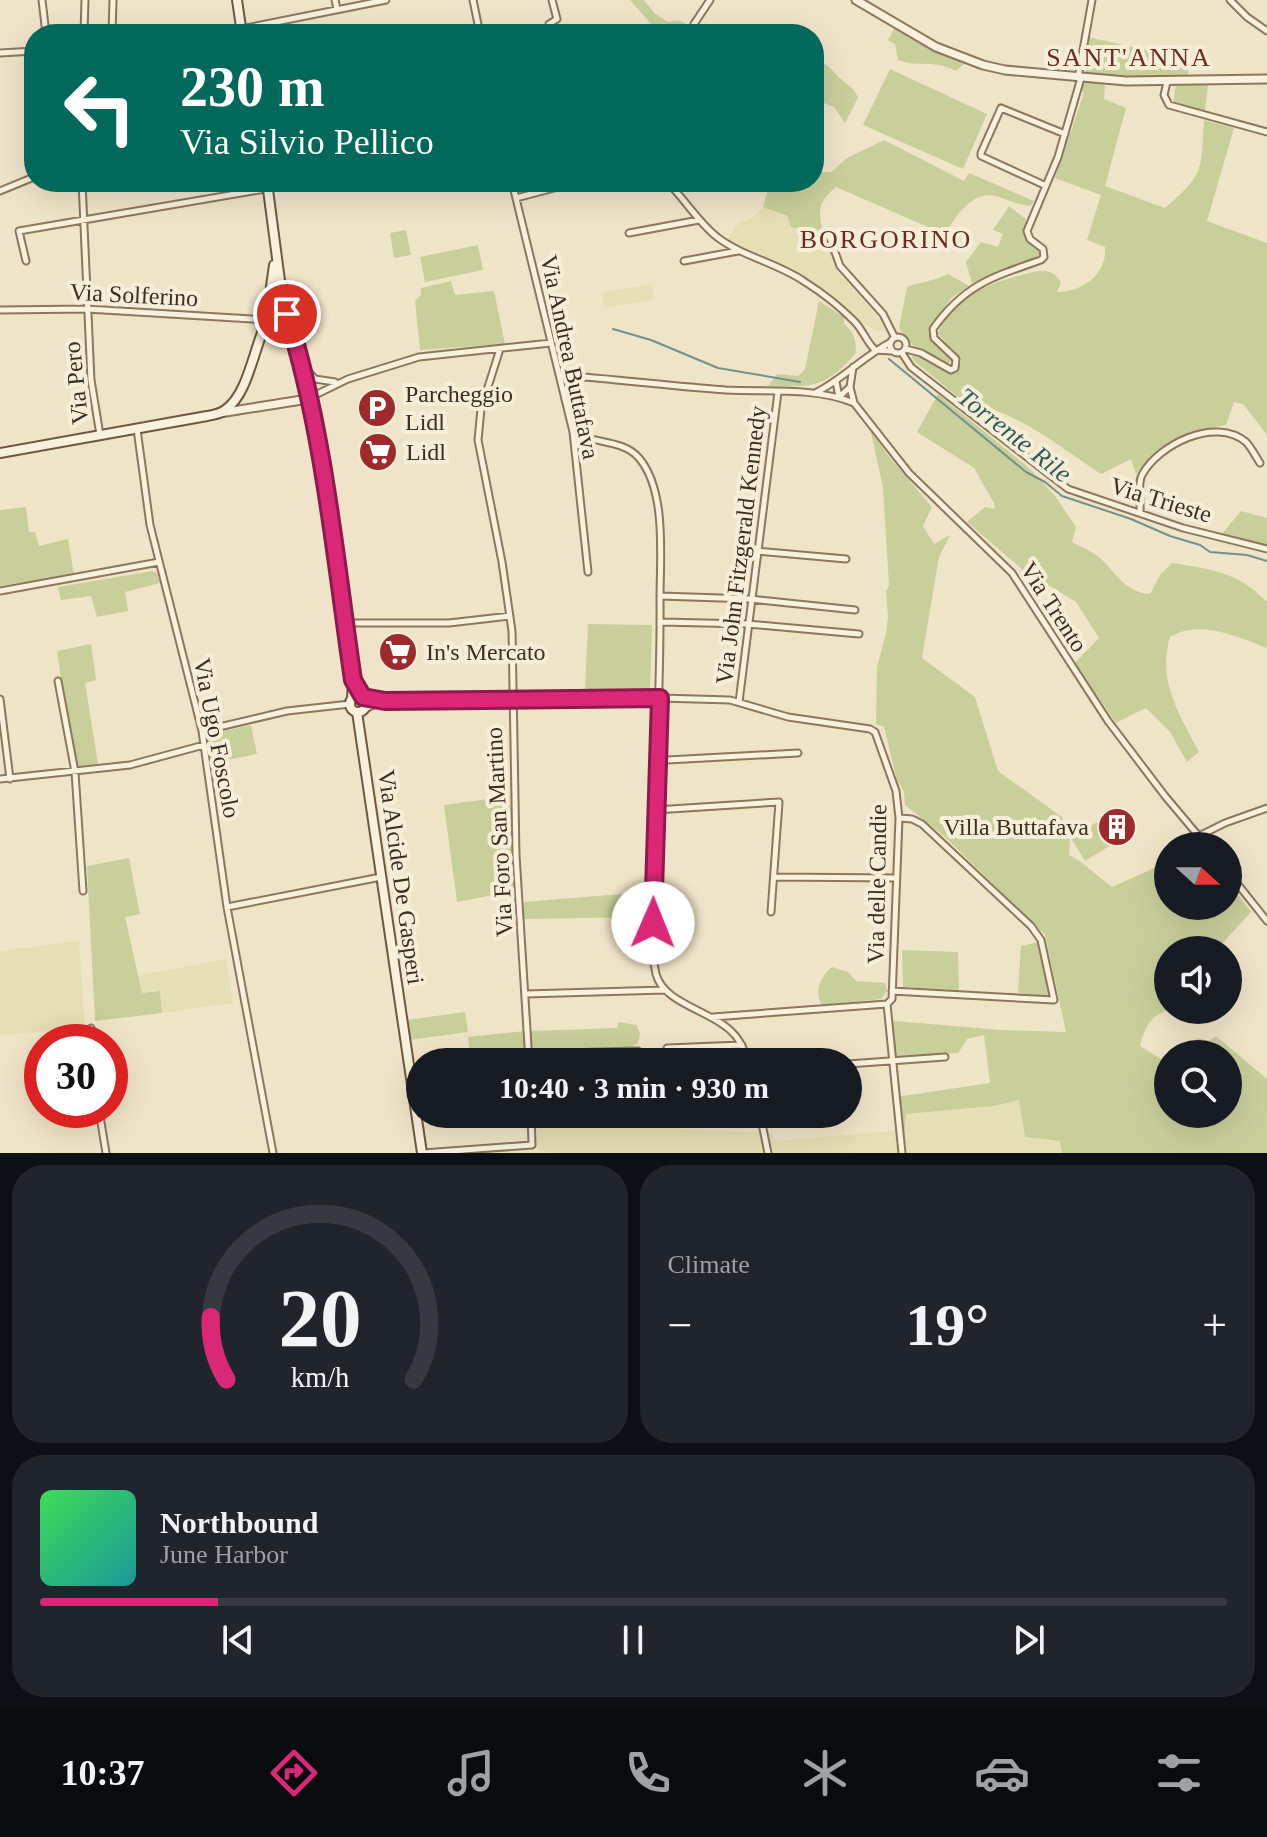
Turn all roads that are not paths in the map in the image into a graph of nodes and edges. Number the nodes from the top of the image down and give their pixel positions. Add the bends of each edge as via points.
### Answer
1 (42, 0) edge
2 (85, 0) edge
3 (113, 0) edge
4 (237, 0) edge
5 (335, 0) edge
6 (386, 0) edge
7 (473, 0) edge
8 (552, 0) edge
9 (710, 0) edge
10 (856, 0) edge
11 (1092, 0) edge
12 (1230, 0) edge
13 (337, 9) junction
14 (45, 24) edge
15 (84, 24) edge
16 (112, 24) edge
17 (240, 24) edge
18 (272, 24) edge
19 (478, 24) edge
20 (549, 24) edge
21 (694, 24) dead end
22 (1267, 31) edge
23 (24, 52) edge
24 (0, 53) edge
25 (1080, 78) junction
26 (1267, 79) edge
27 (1167, 82) junction
28 (1267, 132) edge
29 (1065, 134) junction
30 (24, 181) edge
31 (1044, 185) junction
32 (0, 191) edge
33 (83, 192) edge
34 (230, 192) edge
35 (268, 192) edge
36 (514, 192) edge
37 (539, 192) edge
38 (676, 192) edge
39 (516, 198) junction
40 (84, 220) junction
41 (700, 220) junction
42 (629, 233) dead end
43 (828, 233) dead end
44 (276, 243) junction
45 (739, 251) junction
46 (26, 261) dead end
47 (684, 261) dead end
48 (282, 296) junction
49 (87, 309) junction
50 (0, 310) edge
51 (267, 320) junction
52 (864, 339) junction
53 (893, 340) junction
54 (551, 343) junction
55 (500, 349) junction
56 (875, 350) junction
57 (892, 351) junction
58 (904, 351) junction
59 (862, 359) junction
60 (303, 363) junction
61 (853, 367) junction
62 (559, 375) junction
63 (836, 381) junction
64 (324, 382) junction
65 (340, 382) junction
66 (307, 386) junction
67 (850, 390) junction
68 (778, 392) junction
69 (816, 392) junction
70 (839, 397) junction
71 (308, 399) junction
72 (854, 403) junction
73 (220, 413) junction
74 (137, 429) junction
75 (573, 432) junction
76 (100, 436) junction
77 (0, 453) edge
78 (1260, 463) dead end
79 (1140, 513) junction
80 (1267, 549) edge
81 (756, 551) junction
82 (846, 559) dead end
83 (159, 562) junction
84 (588, 572) dead end
85 (0, 591) edge
86 (660, 596) junction
87 (750, 599) junction
88 (855, 610) dead end
89 (510, 616) junction
90 (661, 622) junction
91 (345, 623) junction
92 (748, 624) junction
93 (859, 634) dead end
94 (58, 681) dead end
95 (660, 698) junction
96 (0, 699) edge
97 (512, 699) junction
98 (385, 701) junction
99 (739, 702) junction
100 (358, 703) junction
101 (202, 731) junction
102 (204, 745) junction
103 (798, 753) dead end
104 (661, 760) junction
105 (75, 772) junction
106 (0, 779) edge
107 (10, 779) junction
108 (1267, 808) edge
109 (655, 810) junction
110 (899, 818) junction
111 (1196, 832) edge
112 (1207, 832) edge
113 (381, 877) junction
114 (774, 877) junction
115 (896, 878) junction
116 (1242, 890) edge
117 (83, 891) dead end
118 (227, 907) junction
119 (771, 912) dead end
120 (1267, 921) edge
121 (665, 990) junction
122 (892, 991) junction
123 (526, 994) junction
124 (887, 1004) junction
125 (713, 1017) junction
126 (742, 1045) junction
127 (528, 1048) edge
128 (667, 1048) dead end
129 (743, 1048) edge
130 (945, 1057) dead end
131 (892, 1060) junction
132 (862, 1063) edge
133 (102, 1128) edge
134 (531, 1128) edge
135 (763, 1128) edge
136 (106, 1153) edge
137 (273, 1153) edge
138 (423, 1153) edge
139 (768, 1153) edge
140 (902, 1153) edge

1 - 14 street
2 - 15 street
3 - 16 street
4 - 17 main road
5 - 13 street
6 - 13 street
7 - 19 street
8 - 20 street via 557,19
9 - 21 street
10 - 25 street via 936,47 983,65
11 - 25 street
12 - 22 street
13 - 18 street
23 - 24 street
25 - 27 street
25 - 29 street
26 - 27 street
27 - 28 street via 1164,95 1169,105
29 - 31 street
29 - 31 street via 1001,108 981,153
30 - 32 street
31 - 58 street via 1027,231 1044,257 964,293 933,329 934,338 956,359 955,368
33 - 40 street, Via Pero
34 - 40 street
35 - 44 main road
36 - 39 street, Via Andrea Buttafava
37 - 39 street
38 - 41 street
39 - 54 street, Via Andrea Buttafava
40 - 46 street via 19,231
40 - 49 street, Via Pero
41 - 42 street
41 - 45 street
43 - 53 street via 840,266 883,314
44 - 48 main road, Via Alcide De Gasperi
44 - 51 main road
45 - 47 street
45 - 52 street via 806,282 854,321
48 - 51 main road
48 - 60 main road, Via Alcide De Gasperi
49 - 50 street, Via Solferino
49 - 51 street, Via Solferino
49 - 76 street, Via Pero
51 - 73 main road via 238,395
52 - 56 street
52 - 59 street
53 - 56 street
53 - 57 street
53 - 58 street, Via Trieste via 903,338
54 - 55 street
54 - 62 street, Via Andrea Buttafava
55 - 65 street via 419,357
55 - 89 street, Via Foro San Martino via 481,409 478,440
56 - 57 street
56 - 59 street
57 - 58 street
58 - 79 street, Via Trieste via 911,367 1068,489
59 - 61 street
60 - 64 street via 311,376
60 - 66 main road, Via Alcide De Gasperi
61 - 63 street
61 - 67 street, Via Trento
62 - 68 street
62 - 75 street, Via Andrea Buttafava
63 - 67 street
63 - 69 street
63 - 70 street
64 - 65 street
64 - 66 street
65 - 71 street
66 - 71 main road, Via Alcide De Gasperi
67 - 70 street
67 - 72 street, Via Trento
68 - 69 street
68 - 81 street, Via John Fitzgerald Kennedy
69 - 70 street
70 - 72 street
71 - 73 street
71 - 91 main road, Via Alcide De Gasperi
72 - 111 street, Via Trento via 909,473 1012,573 1108,721
73 - 74 main road
74 - 76 main road
74 - 83 street, Via Ugo Foscolo
75 - 84 street, Via Andrea Buttafava
75 - 86 street via 628,448 643,464 659,518
76 - 77 main road
78 - 79 street via 1245,442 1219,431 1190,437 1161,453 1143,473
79 - 80 street, Via Trieste
81 - 82 street
81 - 87 street, Via John Fitzgerald Kennedy
83 - 85 street
83 - 101 street, Via Ugo Foscolo
86 - 87 street
86 - 90 street
87 - 88 street
87 - 92 street, Via John Fitzgerald Kennedy
89 - 91 street via 449,623
89 - 97 street, Via Foro San Martino
90 - 92 street
90 - 95 street
91 - 100 main road, Via Alcide De Gasperi
92 - 93 street
92 - 99 street, Via John Fitzgerald Kennedy
94 - 105 street
95 - 97 street
95 - 99 street
95 - 104 street
96 - 107 street
97 - 98 street
97 - 123 street, Via Foro San Martino
98 - 100 street
98 - 100 street
99 - 110 street, Via delle Candie via 788,717 875,732 896,791
100 - 101 street via 287,711
100 - 113 main road, Via Alcide De Gasperi
101 - 102 street, Via Ugo Foscolo
102 - 105 street via 130,765
102 - 118 street, Via Ugo Foscolo
103 - 104 street
104 - 109 street
105 - 107 street
105 - 117 street
106 - 107 street
108 - 112 street
109 - 114 street via 779,802
109 - 121 street via 655,966
110 - 115 street, Via delle Candie
110 - 122 street via 922,824 1031,926 1041,940 1054,1000
113 - 118 street
113 - 138 main road, Via Alcide De Gasperi
114 - 115 street
114 - 119 street
115 - 122 street, Via delle Candie
116 - 120 street
118 - 137 street, Via Ugo Foscolo
121 - 123 street
121 - 125 street
122 - 124 street, Via delle Candie
123 - 127 street, Via Foro San Martino
124 - 125 street
124 - 131 street
125 - 126 street
126 - 128 street
126 - 129 street
130 - 131 street
131 - 132 street
131 - 140 street
133 - 136 street
134 - 138 street via 532,1145
135 - 139 street

